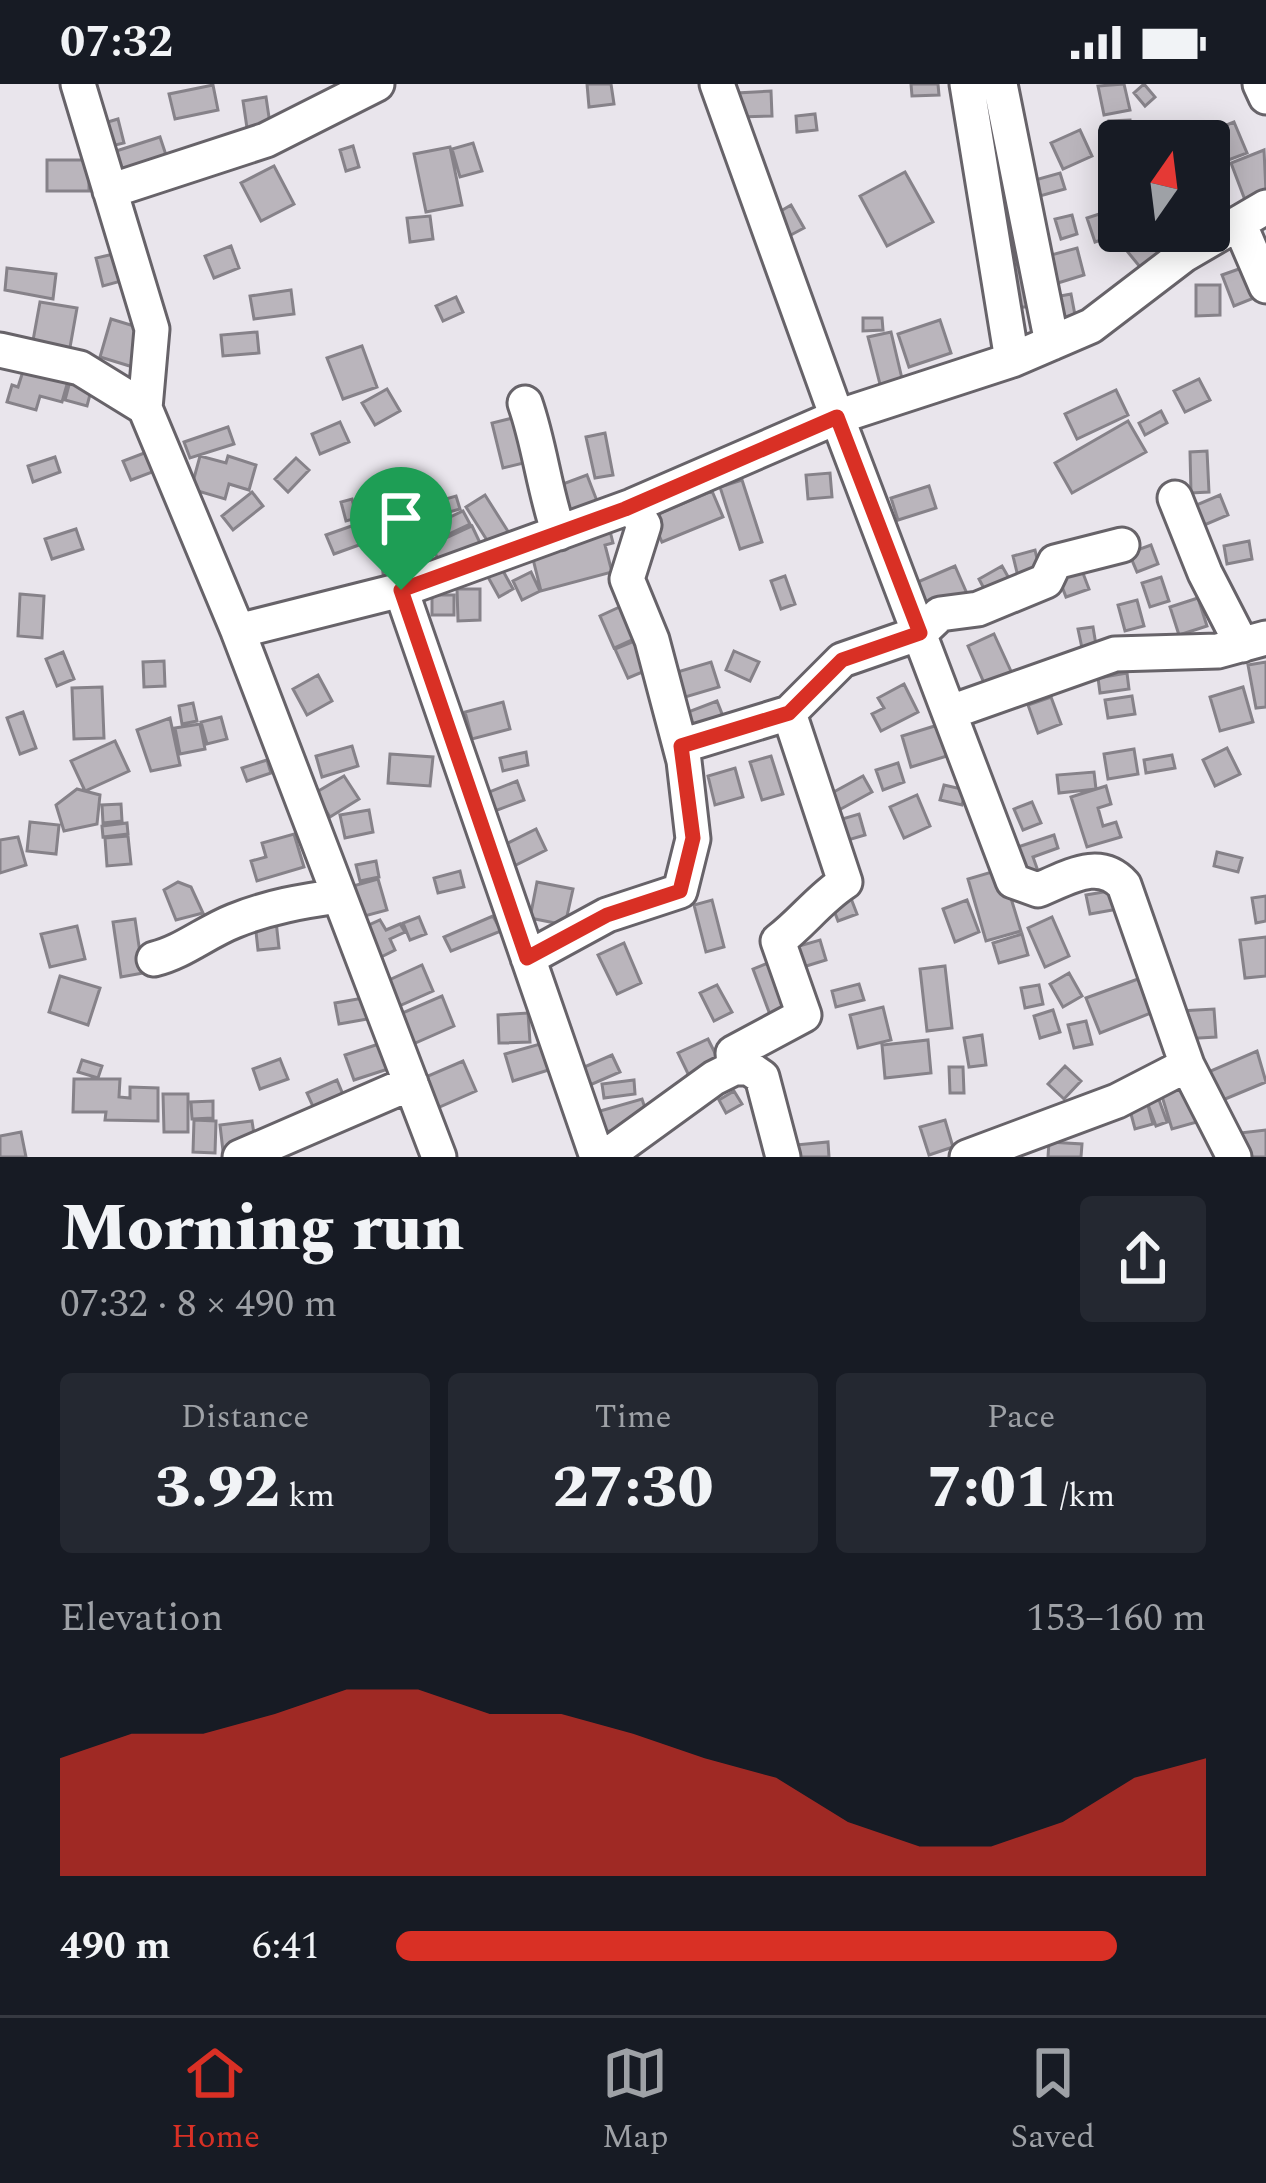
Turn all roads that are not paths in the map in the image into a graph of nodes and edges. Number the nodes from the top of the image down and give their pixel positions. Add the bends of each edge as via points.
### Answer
1 (78, 84) edge
2 (717, 84) edge
3 (968, 84) edge
4 (1000, 84) edge
5 (1260, 84) edge
6 (372, 85) edge
7 (1266, 97) edge
8 (110, 191) junction
9 (1252, 215) edge
10 (1266, 286) edge
11 (1052, 343) junction
12 (0, 350) edge
13 (1012, 360) junction
14 (525, 403) dead end
15 (146, 408) junction
16 (837, 417) junction
17 (1175, 498) dead end
18 (632, 506) junction
19 (560, 533) junction
20 (1122, 545) dead end
21 (401, 590) junction
22 (238, 631) junction
23 (920, 633) junction
24 (1254, 642) edge
25 (951, 712) junction
26 (789, 713) junction
27 (681, 746) junction
28 (339, 896) junction
29 (527, 958) junction
30 (154, 959) dead end
31 (1187, 1065) junction
32 (734, 1069) junction
33 (411, 1083) junction
34 (240, 1157) edge
35 (440, 1157) edge
36 (601, 1157) edge
37 (783, 1157) edge
38 (967, 1157) edge
39 (1234, 1157) edge

1 - 8 street
2 - 16 street
3 - 13 street
4 - 11 street
5 - 7 street
6 - 8 street via 266,140
8 - 15 street via 152,329
9 - 10 street
9 - 11 street via 1091,326
11 - 13 street
12 - 15 street via 80,368
13 - 16 street
14 - 19 street
15 - 22 street
16 - 18 street
16 - 23 street
17 - 24 street via 1205,573
18 - 19 street
18 - 27 street via 644,525 628,579
19 - 21 street
20 - 23 street via 1055,562 1046,581 978,609 940,614
21 - 22 street
21 - 29 street
22 - 28 street
23 - 25 street
23 - 26 street via 842,660
24 - 25 street via 1115,654
25 - 31 street via 1013,881 1038,890 1094,868 1124,885
26 - 27 street
26 - 32 street via 845,882 778,940 804,1016 733,1053
27 - 29 street via 693,838 680,891 607,915
28 - 30 street via 255,913
28 - 33 street
29 - 36 street
31 - 38 street via 1118,1101
31 - 39 street
32 - 36 street
32 - 37 street via 761,1077
33 - 34 street
33 - 35 street

